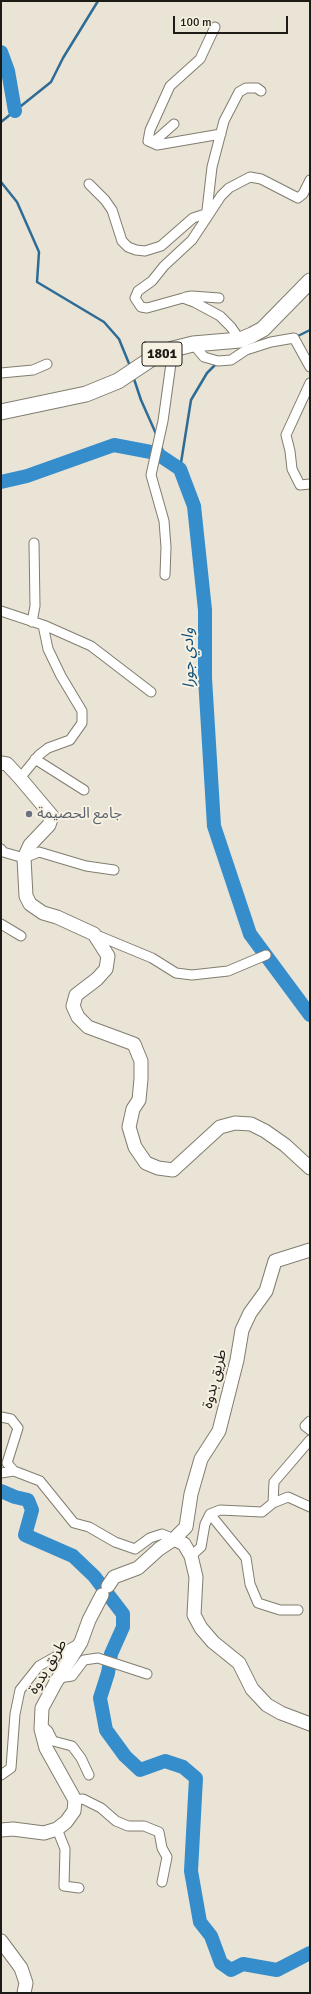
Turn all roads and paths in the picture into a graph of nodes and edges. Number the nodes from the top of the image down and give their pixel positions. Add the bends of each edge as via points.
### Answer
1 (215, 27) dead end
2 (261, 91) dead end
3 (174, 124) dead end
4 (221, 134) junction
5 (156, 145) junction
6 (310, 180) edge
7 (89, 184) dead end
8 (206, 219) junction
9 (310, 281) edge
10 (183, 298) junction
11 (219, 298) dead end
12 (240, 340) junction
13 (193, 344) junction
14 (173, 349) junction
15 (47, 364) dead end
16 (310, 367) edge
17 (1, 373) edge
18 (310, 383) edge
19 (1, 412) edge
20 (310, 484) edge
21 (34, 543) dead end
22 (165, 575) dead end
23 (1, 611) edge
24 (32, 622) junction
25 (43, 625) junction
26 (151, 692) dead end
27 (35, 759) junction
28 (1, 763) edge
29 (20, 778) junction
30 (84, 790) dead end
31 (2, 851) edge
32 (24, 858) junction
33 (114, 870) dead end
34 (1, 924) edge
35 (94, 934) junction
36 (21, 936) dead end
37 (266, 955) dead end
38 (310, 1168) edge
39 (310, 1250) edge
40 (1, 1417) edge
41 (310, 1421) edge
42 (310, 1430) edge
43 (310, 1440) edge
44 (14, 1471) junction
45 (1, 1473) edge
46 (273, 1503) junction
47 (310, 1507) edge
48 (210, 1514) junction
49 (174, 1539) junction
50 (191, 1556) junction
51 (298, 1610) dead end
52 (81, 1642) junction
53 (147, 1674) dead end
54 (59, 1678) junction
55 (310, 1724) edge
56 (41, 1725) junction
57 (1, 1775) edge
58 (89, 1775) dead end
59 (75, 1800) junction
60 (57, 1829) junction
61 (1, 1830) edge
62 (162, 1882) dead end
63 (79, 1888) dead end
64 (1, 1941) edge
65 (24, 1993) edge

1 - 5 street via 200,59 170,86 148,141
2 - 4 street via 257,88 246,88 239,92 224,121
3 - 5 street via 157,139
4 - 5 street
4 - 8 street via 212,167
6 - 8 street via 298,198 261,179 250,178 229,188 220,196
7 - 8 street via 106,200 112,210 122,241 136,250 145,251 161,246 193,218 202,215
8 - 10 street via 192,240 152,281 138,291 134,298 141,307 147,308
9 - 12 main road, 1801 via 263,330
10 - 11 street
10 - 12 street via 220,316
12 - 13 main road, 1801
13 - 14 main road, 1801
13 - 16 street via 204,357 218,361 231,360 246,350 271,342 294,338
14 - 19 main road, 1801 via 157,355 118,382 86,394
14 - 22 street via 163,421 150,475 164,521
15 - 17 street via 33,370
18 - 20 street via 286,435 292,469 300,485
21 - 24 street
23 - 24 street
24 - 25 street
25 - 26 street via 91,646
25 - 27 street via 48,649 82,712 82,723 70,740 48,748
27 - 29 street
27 - 30 street
28 - 29 street via 7,764
29 - 32 street via 52,816 49,825 30,845
31 - 32 street
32 - 33 street via 39,852 86,866
32 - 35 street via 26,896 30,904 43,913
34 - 36 street
35 - 37 street via 152,958 176,974 228,971
35 - 38 street via 108,956 106,969 76,995 73,1006 78,1017 88,1027 134,1044 141,1061 141,1079 139,1100 133,1109 129,1127 134,1147 146,1163 173,1170 220,1127 235,1123 251,1124 265,1131
39 - 49 street, طريق بدوة via 275,1261 266,1291 250,1313 242,1330 237,1360 218,1431 201,1459 191,1494 186,1527
40 - 44 street via 11,1419 18,1428 7,1463
41 - 42 street via 305,1426
43 - 46 street via 274,1482
44 - 45 street
44 - 49 street via 40,1481 74,1523 89,1527 115,1542 135,1549 150,1538 162,1534
46 - 47 street via 288,1497
46 - 48 street via 262,1512 220,1510
48 - 50 street via 201,1547
48 - 51 street via 246,1558 250,1584 258,1603 280,1610
49 - 50 street via 184,1544
49 - 52 street, طريق بدوة via 138,1568 114,1577 89,1620
50 - 55 street via 196,1577 194,1615 201,1628 213,1642 239,1663 252,1689 267,1705
52 - 54 street, طريق بدوة
52 - 57 street via 38,1666 20,1690 15,1714 11,1768
53 - 54 street via 98,1658 84,1660 72,1676
54 - 56 street, طريق بدوة via 42,1708
56 - 58 street via 53,1741 72,1746
56 - 59 street, طريق بدوة via 46,1748
59 - 60 street via 74,1811
59 - 62 street via 83,1799 128,1826 144,1826 159,1832 162,1848 167,1857
60 - 61 street via 44,1833
60 - 63 street via 65,1849 64,1886
64 - 65 street via 21,1968 26,1983

